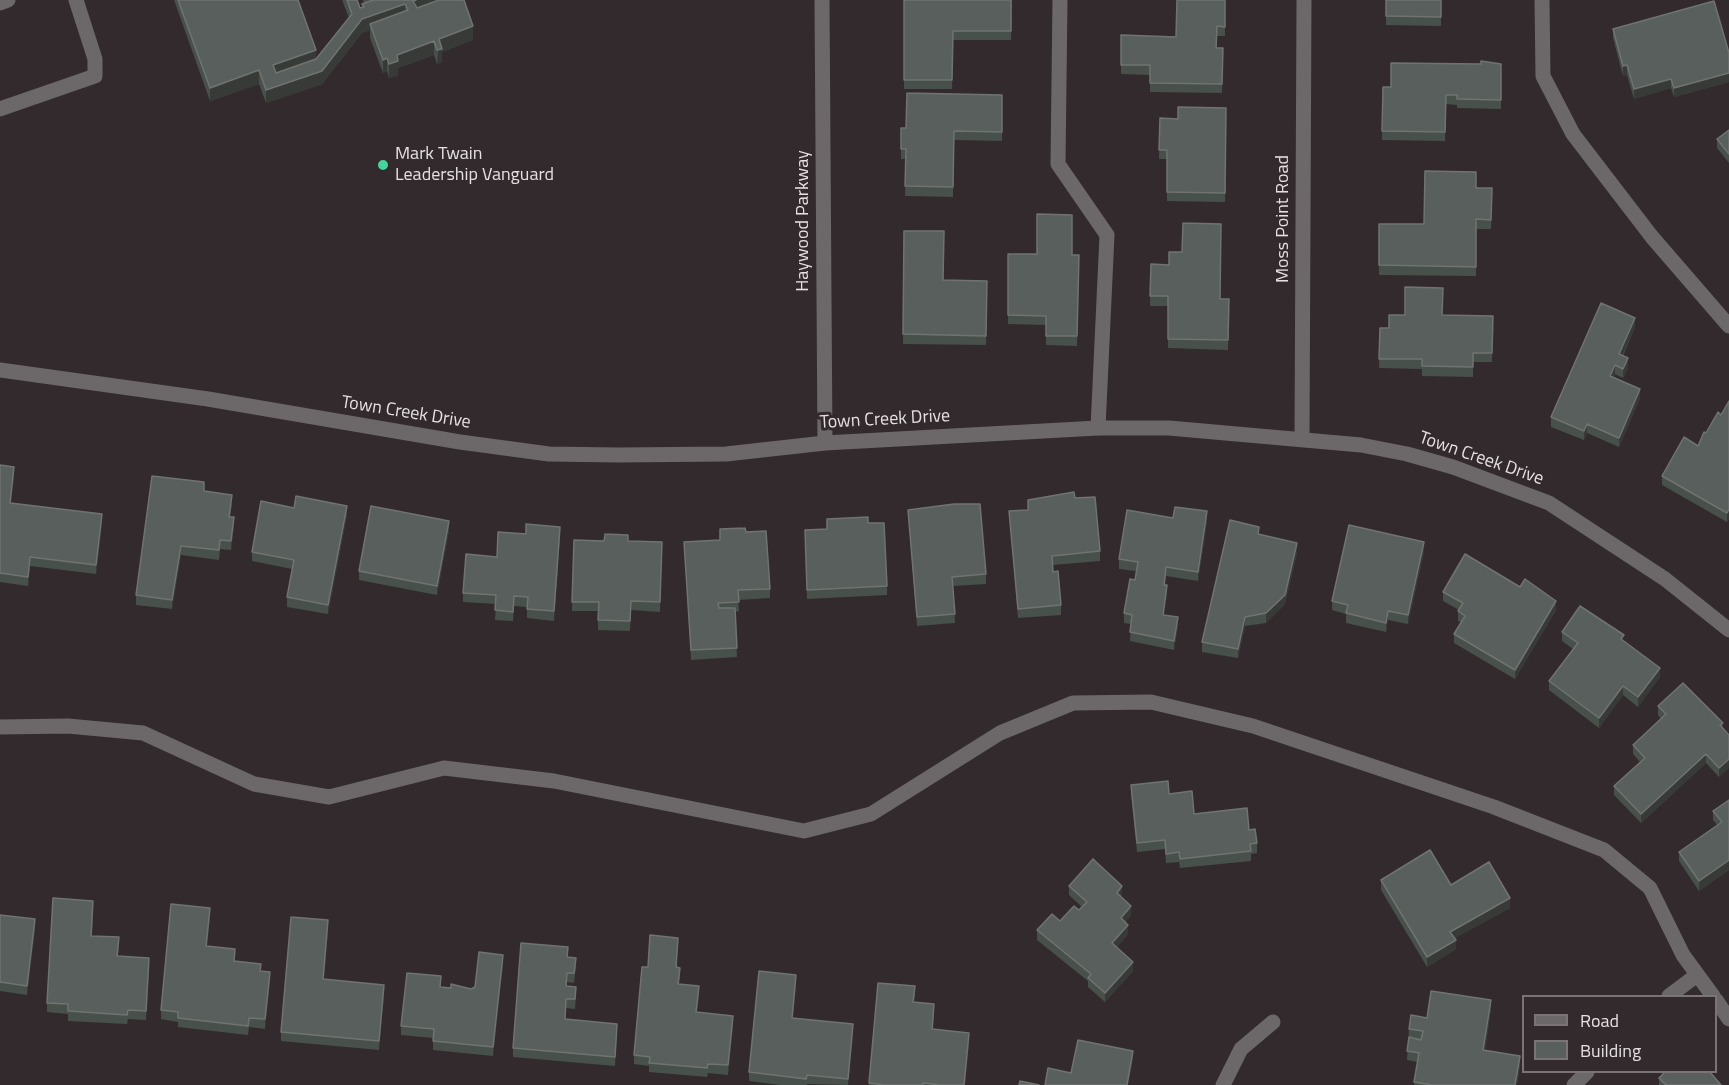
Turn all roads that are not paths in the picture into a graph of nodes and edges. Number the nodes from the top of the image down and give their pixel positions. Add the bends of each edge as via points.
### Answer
1 (8, 0) edge
2 (76, 0) edge
3 (822, 0) edge
4 (1060, 0) edge
5 (1304, 0) edge
6 (1542, 0) edge
7 (0, 3) edge
8 (0, 109) edge
9 (1729, 326) edge
10 (0, 370) edge
11 (1098, 428) junction
12 (1302, 438) junction
13 (825, 442) junction
14 (1729, 630) edge
15 (0, 727) edge
16 (1697, 975) junction
17 (1670, 995) edge
18 (1712, 995) edge
19 (1717, 1002) edge
20 (1729, 1019) edge
21 (1273, 1022) dead end
22 (1585, 1073) edge
23 (1223, 1085) edge
24 (1574, 1085) edge

1 - 7 street
2 - 8 street via 95,59 95,76
3 - 13 street, Haywood Parkway
4 - 11 street via 1058,164 1107,235
5 - 12 street, Moss Point Road
6 - 9 street via 1543,76 1573,134 1652,237
10 - 13 street, Town Creek Drive via 549,454 726,454
11 - 12 street, Town Creek Drive via 1169,428
11 - 13 street, Town Creek Drive
12 - 14 street, Town Creek Drive via 1407,454 1462,470 1549,504 1665,579
15 - 16 street via 68,726 143,733 254,784 329,797 444,768 554,781 804,831 871,814 1000,733 1073,704 1151,702 1264,730 1494,807 1604,850 1650,888
16 - 17 street
16 - 18 street
19 - 20 street
21 - 23 street via 1241,1049
22 - 24 street

